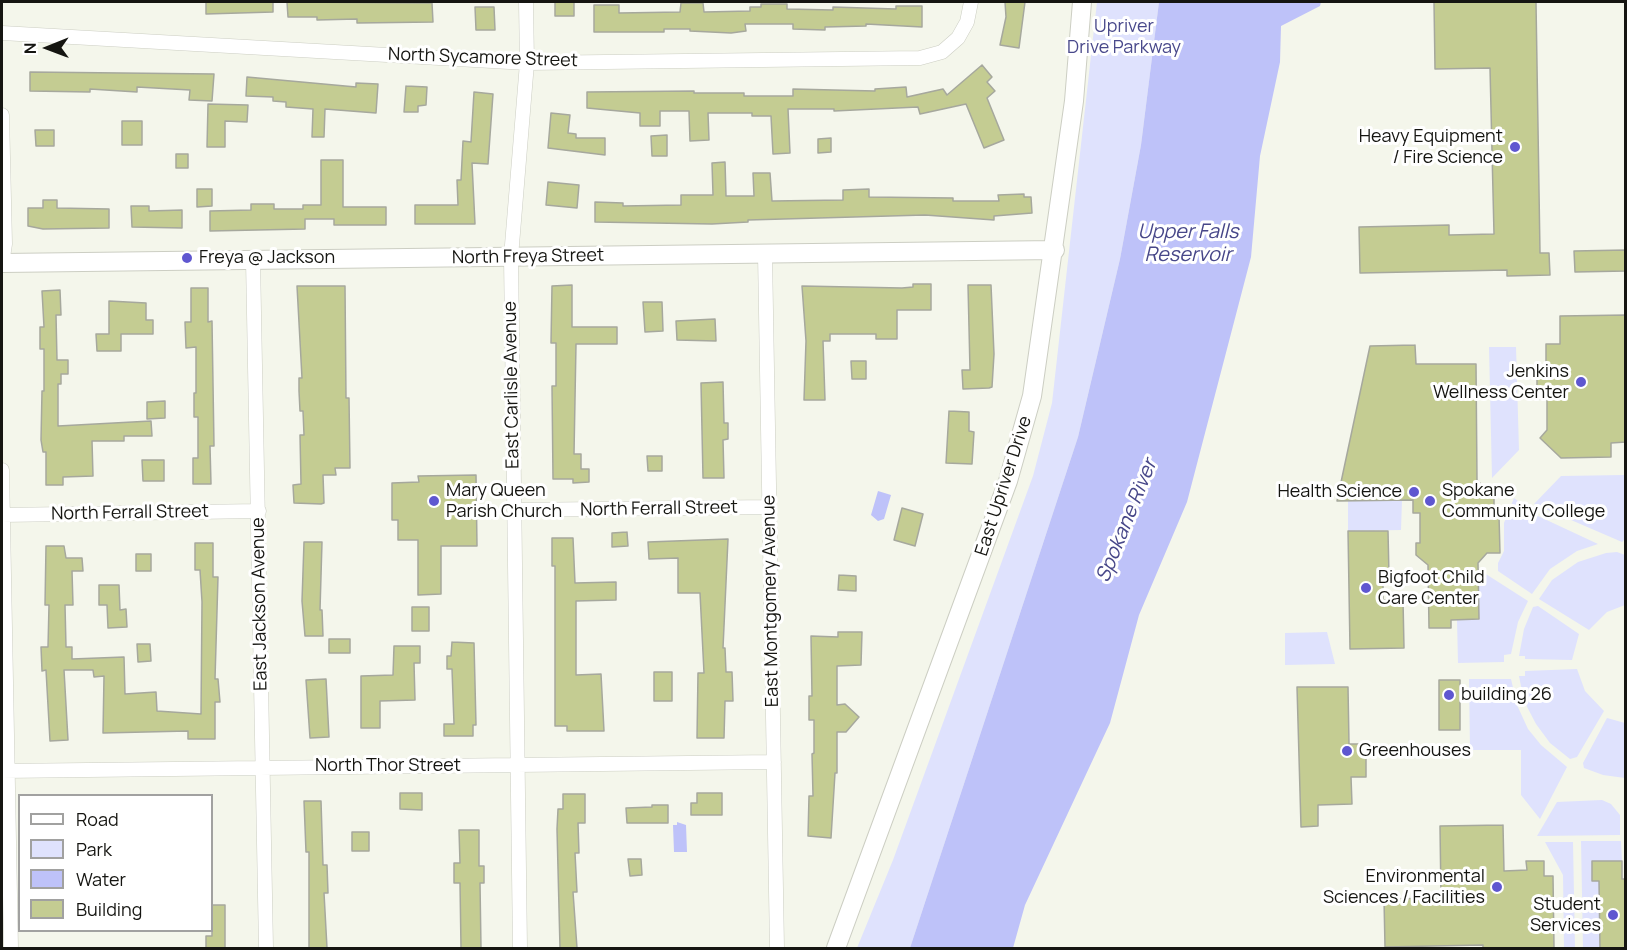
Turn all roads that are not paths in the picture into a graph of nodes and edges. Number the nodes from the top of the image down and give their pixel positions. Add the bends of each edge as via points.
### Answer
1 (526, 2) edge
2 (971, 2) edge
3 (1082, 2) edge
4 (2, 33) edge
5 (527, 63) junction
6 (2, 115) edge
7 (1055, 250) junction
8 (765, 254) junction
9 (511, 257) junction
10 (253, 260) junction
11 (2, 263) edge
12 (2, 470) edge
13 (769, 507) junction
14 (514, 510) junction
15 (259, 511) junction
16 (2, 515) edge
17 (774, 762) junction
18 (517, 765) junction
19 (262, 767) junction
20 (4, 771) edge
21 (11, 948) edge
22 (266, 948) edge
23 (520, 948) edge
24 (777, 948) edge
25 (836, 948) edge

1 - 5 street, East Carlisle Avenue
2 - 5 street, North Sycamore Street via 967,22 958,38 942,52 920,58
3 - 7 street, East Upriver Drive
4 - 5 street, North Sycamore Street
5 - 9 street, East Carlisle Avenue
6 - 11 street
7 - 8 street, North Freya Street
7 - 25 street, East Upriver Drive via 1032,396 1008,481
8 - 9 street, North Freya Street
8 - 13 street, East Montgomery Avenue
9 - 10 street, North Freya Street
9 - 14 street, East Carlisle Avenue
10 - 11 street, North Freya Street
10 - 15 street, East Jackson Avenue
12 - 16 street
13 - 14 street, North Ferrall Street
13 - 17 street, East Montgomery Avenue
14 - 18 street, East Carlisle Avenue
15 - 16 street, North Ferrall Street
15 - 19 street, East Jackson Avenue
16 - 20 street
17 - 18 street, North Thor Street
17 - 24 street, East Montgomery Avenue
18 - 19 street, North Thor Street
18 - 23 street, East Carlisle Avenue
19 - 20 street, North Thor Street
19 - 22 street, East Jackson Avenue
20 - 21 street

